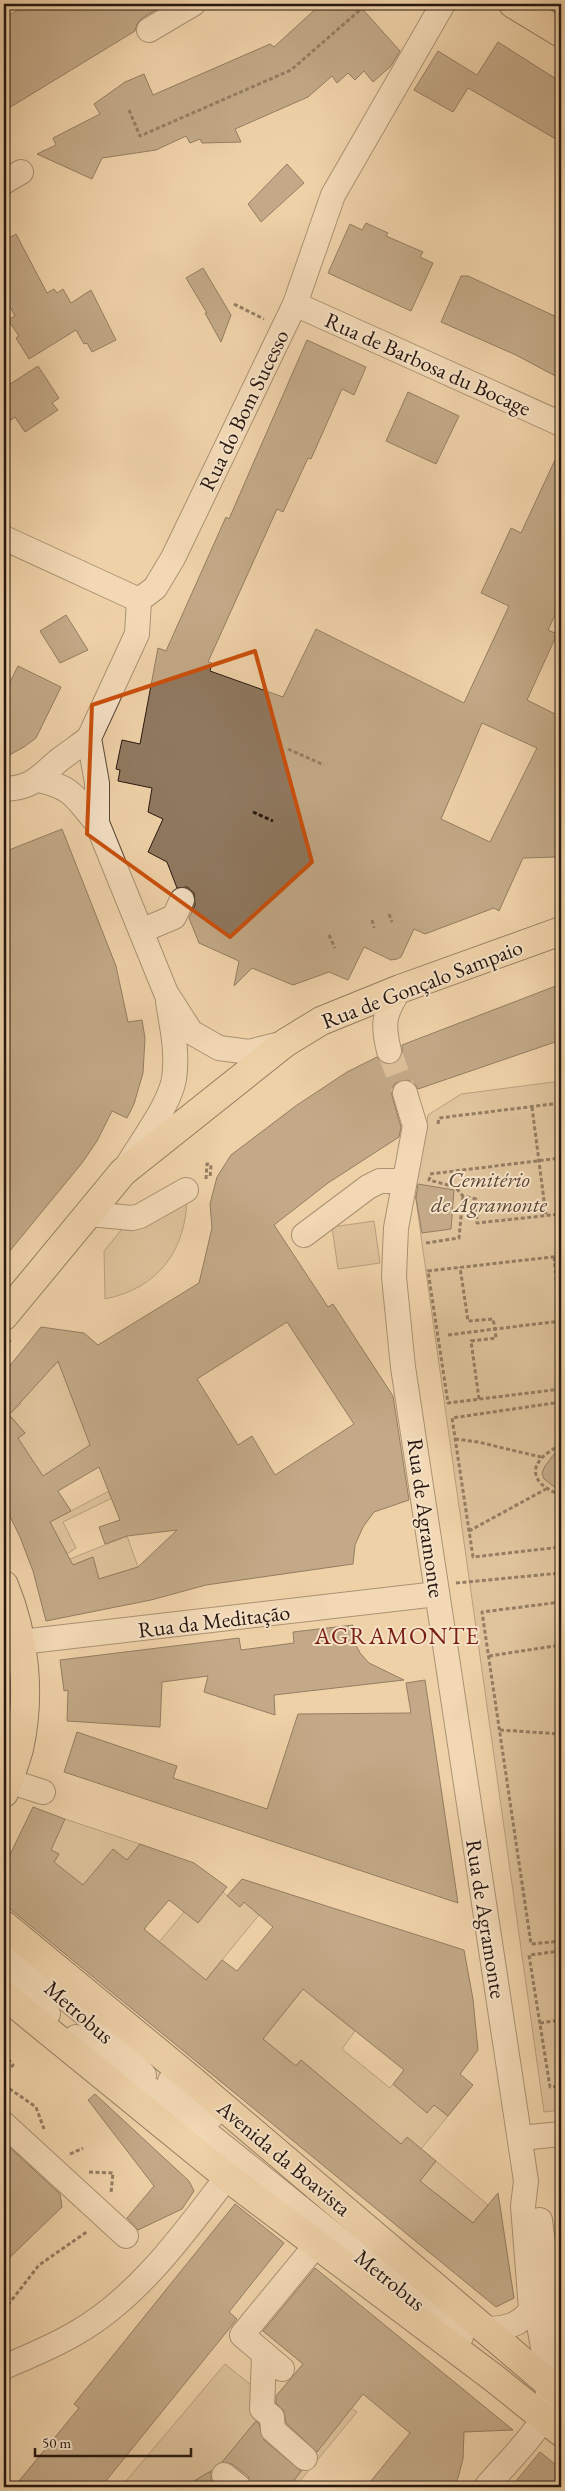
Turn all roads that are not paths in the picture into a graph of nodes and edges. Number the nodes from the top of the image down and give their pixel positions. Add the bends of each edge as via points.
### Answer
1 (193, 4) edge
2 (443, 4) edge
3 (514, 4) edge
4 (149, 30) dead end
5 (561, 33) edge
6 (295, 304) junction
7 (561, 424) edge
8 (4, 538) edge
9 (139, 600) junction
10 (89, 738) junction
11 (39, 780) junction
12 (4, 789) edge
13 (97, 823) junction
14 (182, 900) dead end
15 (141, 931) junction
16 (561, 931) edge
17 (400, 989) junction
18 (166, 993) junction
19 (285, 1043) junction
20 (389, 1051) tunnel mouth
21 (405, 1093) tunnel mouth
22 (123, 1172) junction
23 (404, 1181) junction
24 (200, 1182) dead end
25 (89, 1214) junction
26 (304, 1235) dead end
27 (10, 1325) edge
28 (4, 1586) edge
29 (436, 1589) junction
30 (21, 1642) junction
31 (23, 1790) edge
32 (4, 1925) edge
33 (4, 1946) edge
34 (4, 1976) edge
35 (4, 1995) edge
36 (170, 2093) junction
37 (4, 2124) edge
38 (561, 2134) edge
39 (520, 2138) junction
40 (227, 2177) junction
41 (526, 2181) junction
42 (126, 2236) dead end
43 (316, 2245) junction
44 (432, 2283) junction
45 (532, 2294) junction
46 (482, 2328) junction
47 (4, 2367) edge
48 (555, 2405) edge
49 (305, 2458) dead end
50 (486, 2487) edge

1 - 4 street
2 - 6 street, Rua do Bom Sucesso via 333,195
3 - 5 main road
6 - 7 street, Rua de Barbosa du Bocage
6 - 9 street, Rua do Bom Sucesso via 173,558 155,588
8 - 9 street
9 - 10 street via 137,634
10 - 11 street via 57,761
10 - 13 street via 97,783
11 - 12 street via 15,789
11 - 13 street via 60,785 77,796
13 - 15 street
14 - 15 street via 174,917
15 - 18 street
16 - 17 main road, Rua de Gonçalo Sampaio
17 - 19 main road, Rua de Gonçalo Sampaio via 321,1021
17 - 20 street via 384,1022
18 - 19 street via 191,1032 219,1048 249,1052
18 - 22 street via 175,1052 174,1080 166,1100
19 - 22 main road, Rua de Gonçalo Sampaio
21 - 23 street, Rua de Agramonte via 415,1126
22 - 25 main road, Rua de Gonçalo Sampaio
23 - 26 street via 380,1181 368,1187
23 - 29 street, Rua de Agramonte via 396,1228 394,1277 403,1367
24 - 25 street via 140,1216
25 - 27 main road, Rua de Gonçalo Sampaio
28 - 30 main road
29 - 30 street, Rua da Meditação
29 - 39 street, Rua de Agramonte
30 - 31 main road via 26,1695 19,1749
32 - 44 main road, Avenida da Boavista
33 - 36 street, Metrobus via 104,2029
34 - 36 street, Metrobus via 88,2048
35 - 40 main road, Avenida da Boavista
36 - 44 street via 230,2131
36 - 48 street, Metrobus
37 - 42 street
38 - 39 street
39 - 41 street, Rua de Agramonte
40 - 43 main road, Avenida da Boavista
40 - 47 street via 144,2278 102,2314 77,2333
41 - 45 street, Rua de Agramonte via 523,2206
41 - 48 street, Rua de Agramonte via 538,2205
43 - 48 main road, Avenida da Boavista
43 - 49 street via 242,2335 273,2362 262,2409 272,2418 273,2430
44 - 46 main road, Avenida da Boavista
45 - 46 street, Rua de Agramonte via 531,2309 517,2324 500,2329
45 - 48 street, Rua de Agramonte
46 - 48 main road, Avenida da Boavista
48 - 50 street

